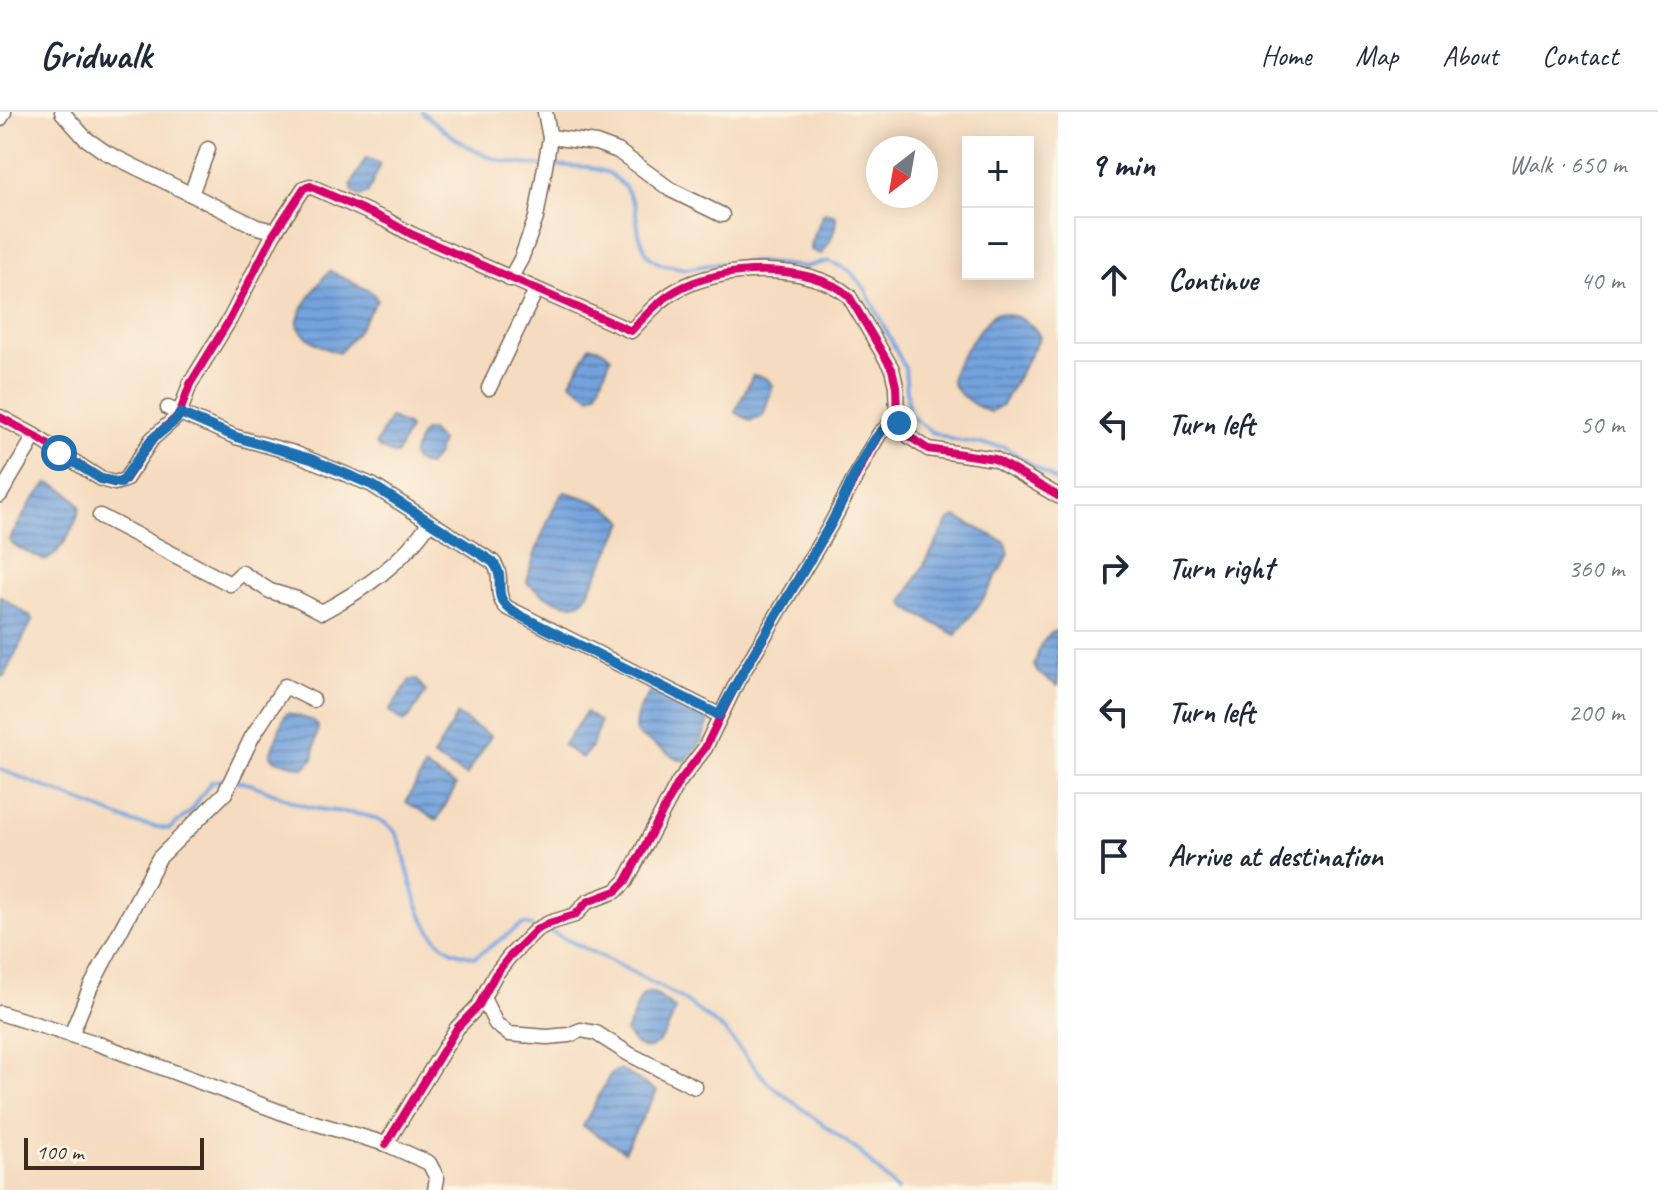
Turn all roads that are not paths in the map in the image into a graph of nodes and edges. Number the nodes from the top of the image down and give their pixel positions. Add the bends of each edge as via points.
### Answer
1 (4, 112) edge
2 (545, 112) edge
3 (63, 113) edge
4 (0, 119) edge
5 (550, 137) junction
6 (208, 149) dead end
7 (191, 194) junction
8 (722, 215) dead end
9 (275, 231) junction
10 (510, 279) junction
11 (536, 290) junction
12 (489, 388) dead end
13 (174, 411) junction
14 (0, 417) edge
15 (897, 418) junction
16 (35, 436) junction
17 (0, 495) edge
18 (1058, 496) edge
19 (100, 516) dead end
20 (430, 522) junction
21 (313, 700) dead end
22 (719, 715) junction
23 (483, 998) junction
24 (0, 1013) edge
25 (71, 1035) junction
26 (695, 1087) dead end
27 (386, 1144) junction
28 (435, 1190) edge

1 - 4 street
2 - 5 street
3 - 7 street via 93,145
5 - 8 street via 618,151 671,190
5 - 10 street via 536,218
6 - 7 street
7 - 9 street
9 - 10 street via 310,186
9 - 13 street
10 - 11 street
11 - 12 street
11 - 15 street via 631,331 655,306 703,278 790,272 818,279 849,296 886,355 895,380
13 - 16 street via 176,420 152,439 121,483 101,479
13 - 20 street via 358,478
14 - 16 street
15 - 18 street via 910,437 928,449 995,459
15 - 22 street via 869,451
16 - 17 street
19 - 20 street via 230,584 242,573 322,612 404,557
20 - 22 street via 497,566 499,596 506,607
21 - 25 street via 285,686 225,793 159,858
22 - 23 street via 626,881 616,891 587,902 575,915 536,930 495,975
23 - 26 street via 496,1024 509,1034 596,1033
23 - 27 street via 457,1028
24 - 25 street
25 - 27 street via 291,1116
27 - 28 street via 429,1163 437,1178

